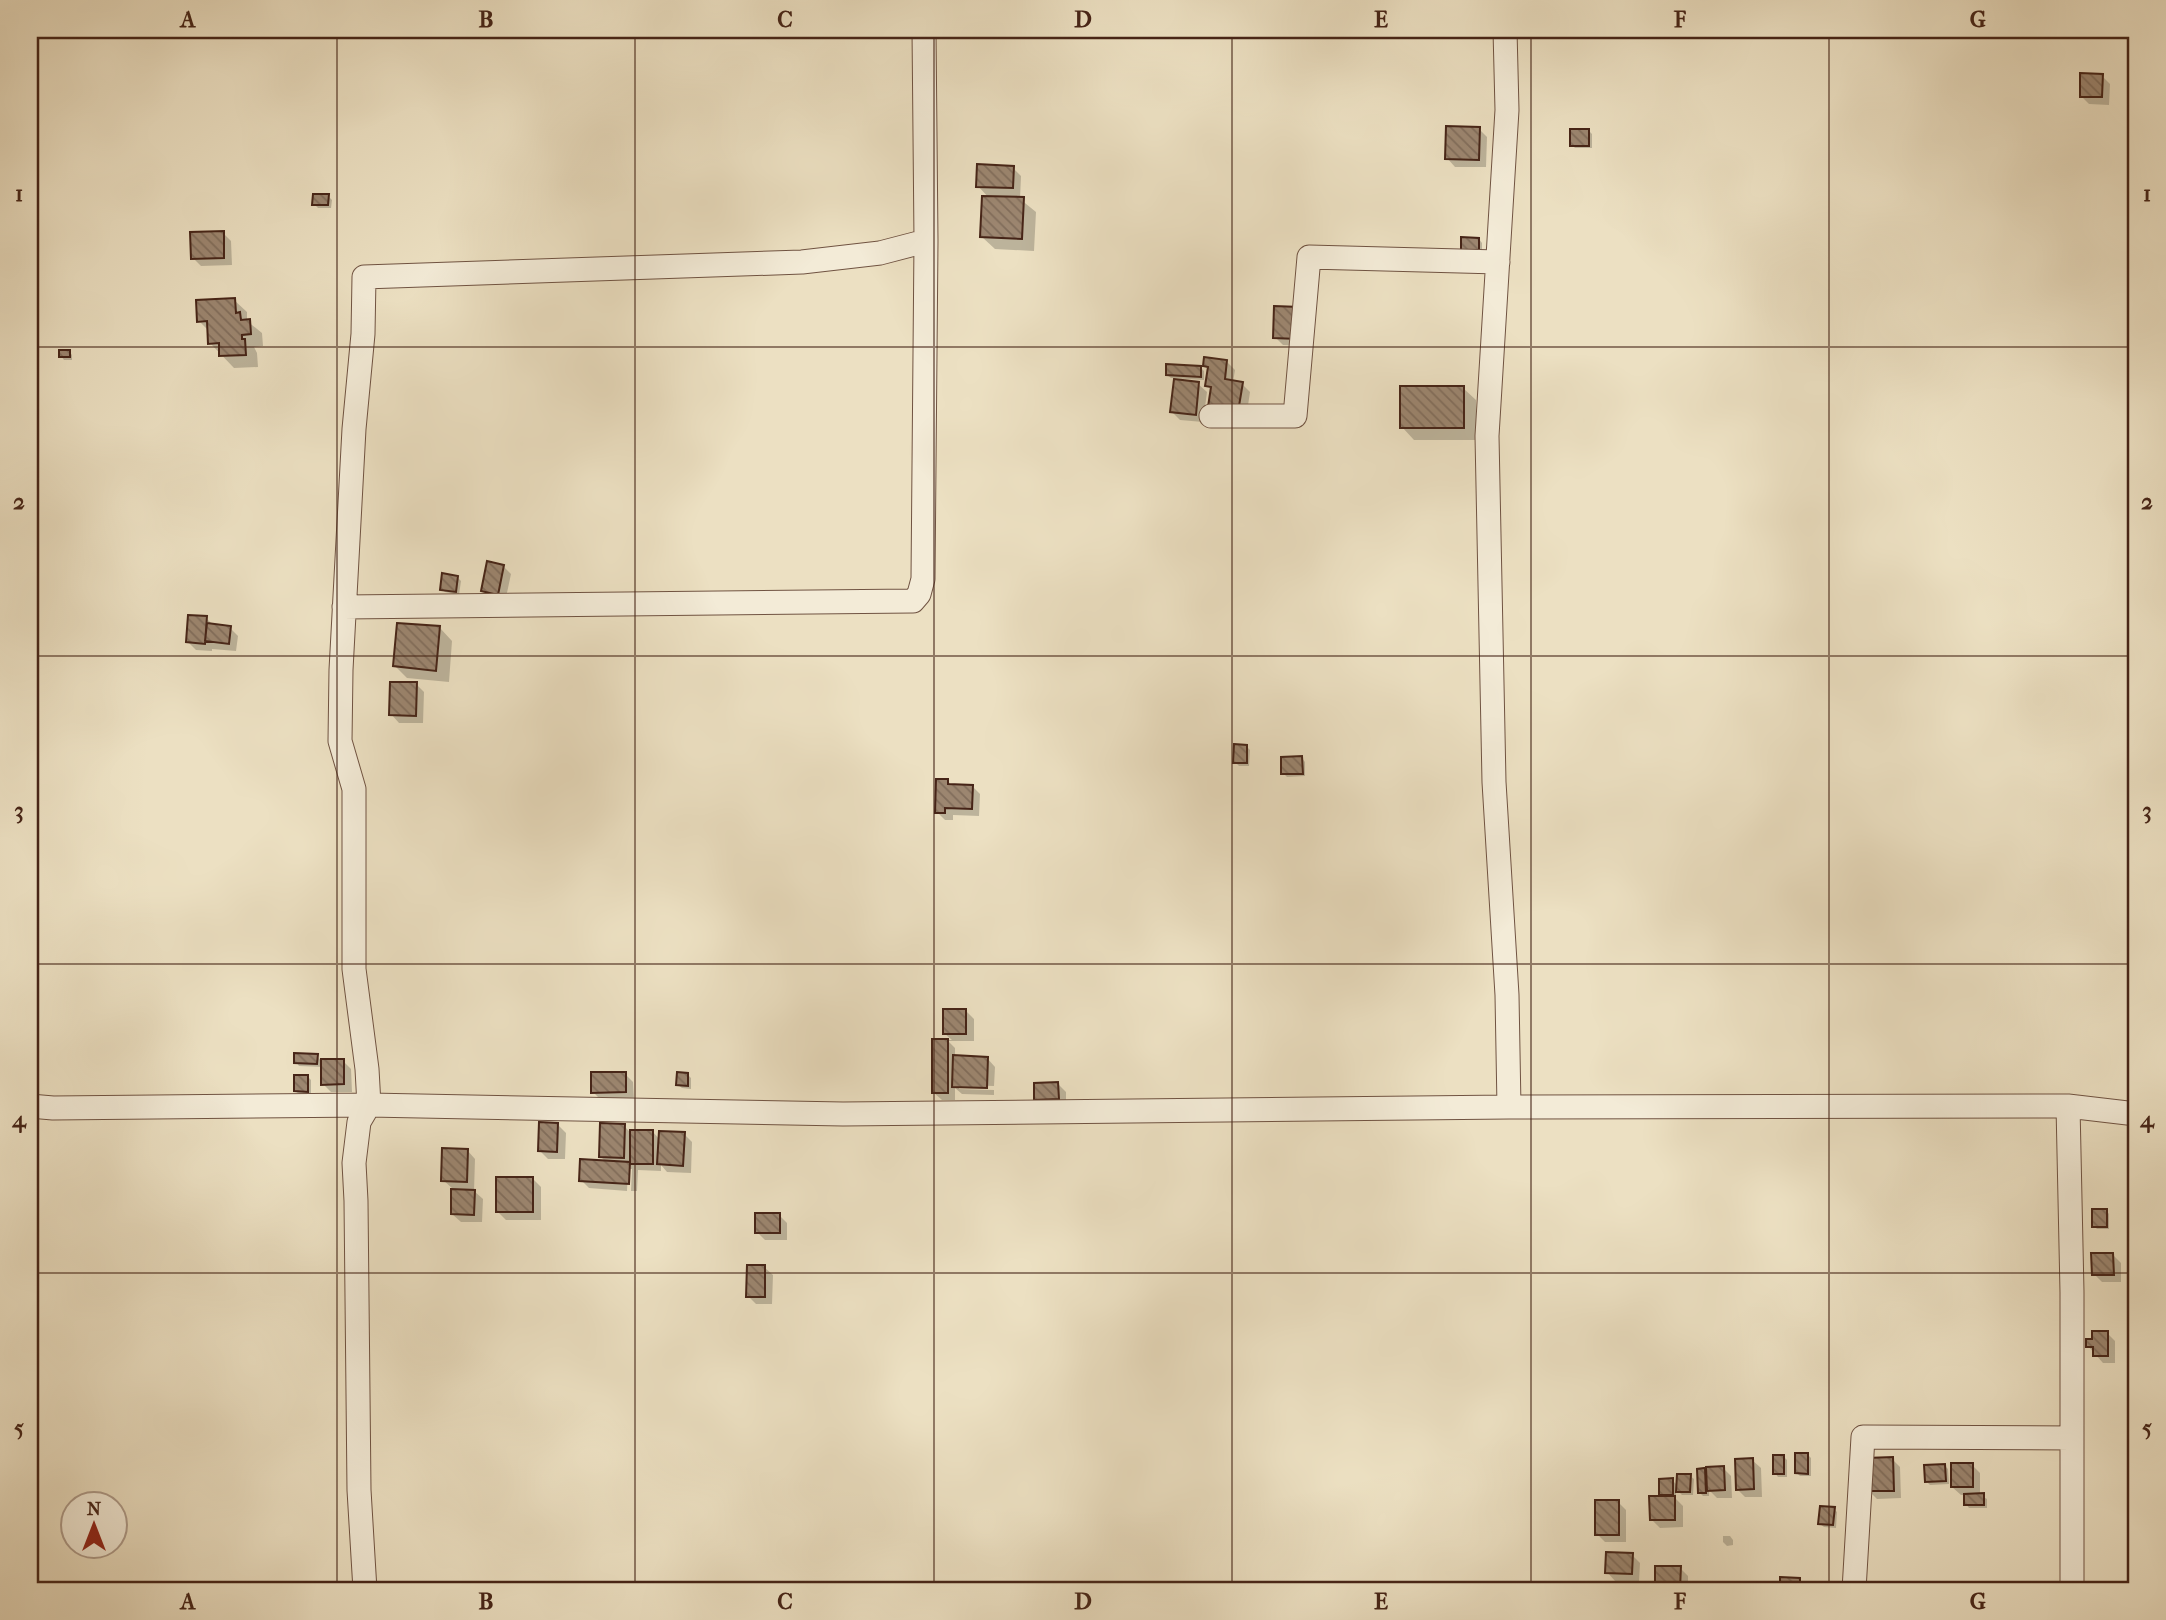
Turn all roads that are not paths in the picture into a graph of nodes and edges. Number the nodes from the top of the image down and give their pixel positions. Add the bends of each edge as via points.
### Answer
1 (924, 30) edge
2 (1504, 30) edge
3 (926, 241) junction
4 (1498, 262) junction
5 (1211, 416) dead end
6 (344, 607) junction
7 (30, 1105) edge
8 (369, 1105) junction
9 (2068, 1106) junction
10 (1509, 1107) junction
11 (2136, 1114) edge
12 (2072, 1438) junction
13 (365, 1590) edge
14 (1854, 1590) edge
15 (2072, 1590) edge

1 - 3 street
2 - 4 street via 1507,110
3 - 6 street via 880,253 802,262 364,277
3 - 6 street via 923,579 913,601
4 - 5 street via 1309,257 1295,416
4 - 10 street via 1487,450 1494,782
6 - 8 street via 340,741 354,789 354,969
7 - 8 street
8 - 10 street via 843,1114
8 - 13 street via 359,1122 354,1163
9 - 10 street
9 - 11 street
9 - 12 street
12 - 14 street via 1863,1437
12 - 15 street

